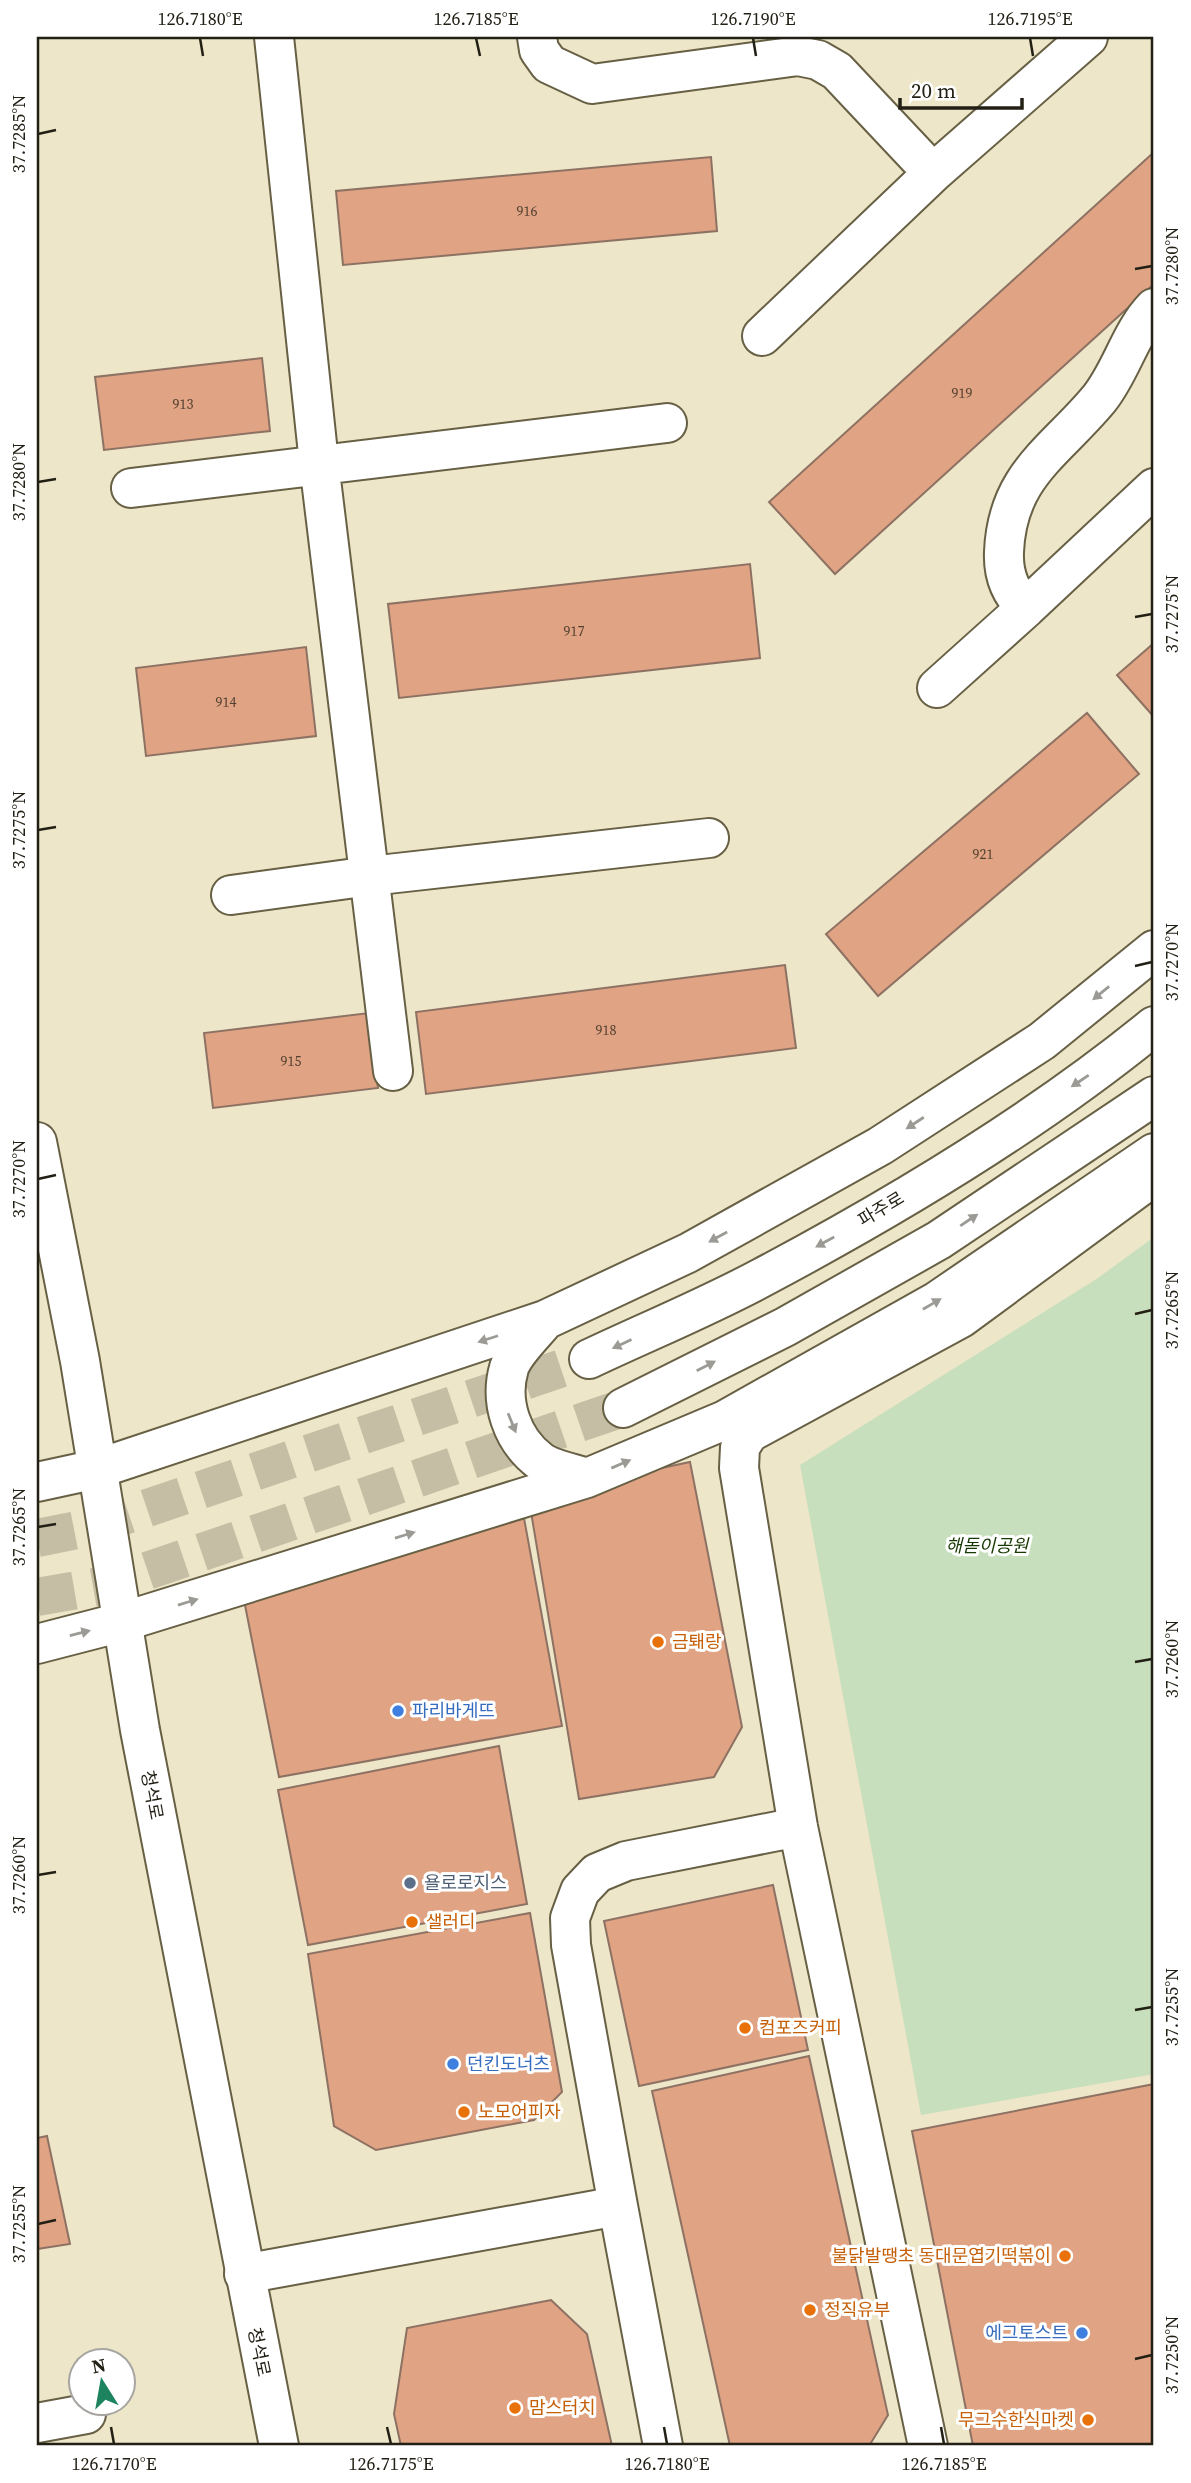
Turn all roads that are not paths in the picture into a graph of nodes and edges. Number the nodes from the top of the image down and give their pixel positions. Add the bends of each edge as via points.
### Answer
1 (274, 37) edge
2 (537, 37) edge
3 (1088, 37) edge
4 (933, 173) junction
5 (1154, 308) edge
6 (762, 336) dead end
7 (667, 423) dead end
8 (319, 463) junction
9 (131, 488) dead end
10 (1154, 488) edge
11 (1026, 608) junction
12 (937, 688) dead end
13 (709, 838) dead end
14 (370, 876) junction
15 (231, 895) dead end
16 (1154, 950) edge
17 (1154, 1026) edge
18 (393, 1072) dead end
19 (1154, 1096) edge
20 (37, 1142) edge
21 (1154, 1153) edge
22 (1154, 1176) edge
23 (48, 1265) edge
24 (545, 1320) junction
25 (589, 1359) tunnel mouth
26 (623, 1408) tunnel mouth
27 (97, 1469) junction
28 (587, 1478) junction
29 (37, 1482) edge
30 (122, 1622) junction
31 (37, 1644) edge
32 (799, 1827) junction
33 (618, 2206) junction
34 (244, 2274) junction
35 (75, 2416) edge
36 (37, 2423) edge
37 (279, 2446) edge
38 (663, 2446) edge
39 (928, 2446) edge

1 - 8 main road
2 - 4 main road via 549,64 592,84 798,56 818,60 836,71
3 - 4 main road
4 - 6 main road
5 - 11 main road via 1100,398 1031,469 1014,498 1004,530 1003,568 1014,598
7 - 8 main road
8 - 9 main road
8 - 14 main road
10 - 11 main road
11 - 12 main road
13 - 14 main road
14 - 15 main road
14 - 18 main road
16 -> 24 main road via 1042,1041 880,1146 688,1253
17 -> 25 main road, 파주로 via 988,1144 879,1212 760,1279
26 -> 19 main road via 785,1327 939,1240
20 - 23 main road, 청석로
28 -> 21 main road via 725,1420 937,1301
22 - 32 main road via 961,1318 750,1433 740,1447 739,1468
23 - 27 main road, 청석로
24 -> 27 main road
24 -> 28 main road via 510,1366 508,1416 515,1432 541,1462
27 - 29 main road
27 - 30 main road, 청석로
30 -> 28 main road
31 -> 30 main road
30 - 34 main road, 청석로
32 - 33 main road via 626,1861 597,1873 580,1891 570,1918 571,1945
32 - 39 main road
33 - 34 main road
33 - 38 main road
34 - 37 main road, 청석로
35 - 36 main road

